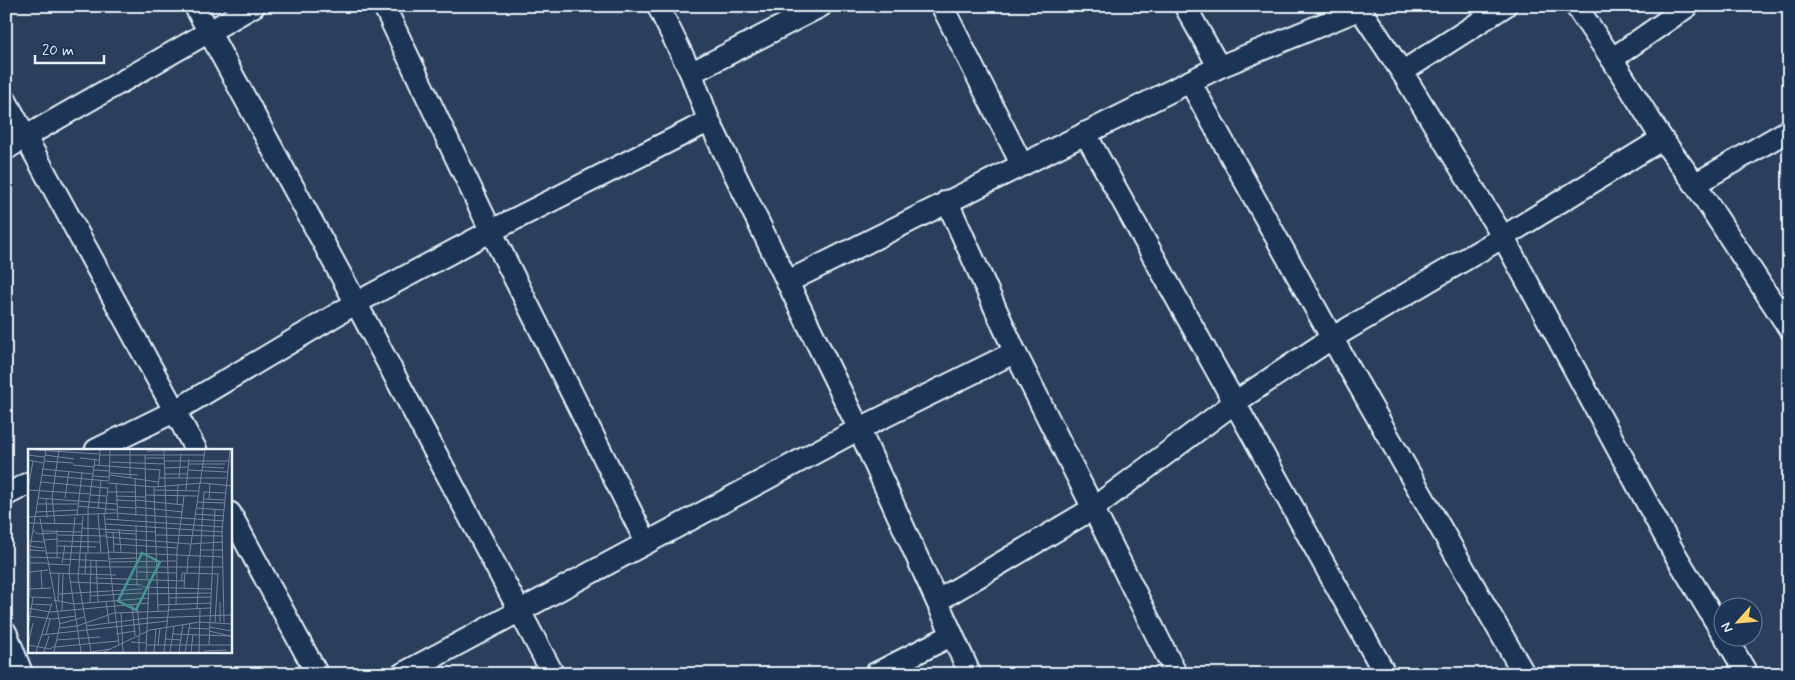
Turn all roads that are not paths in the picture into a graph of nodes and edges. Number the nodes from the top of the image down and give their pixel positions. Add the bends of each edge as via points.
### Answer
1 (195, 6) edge
2 (254, 6) edge
3 (384, 6) edge
4 (658, 6) edge
5 (821, 6) edge
6 (942, 6) edge
7 (1185, 6) edge
8 (1505, 6) edge
9 (1576, 6) edge
10 (1688, 6) edge
11 (1359, 8) edge
12 (209, 33) junction
13 (1612, 59) junction
14 (1219, 67) junction
15 (1402, 72) junction
16 (691, 73) junction
17 (1190, 82) junction
18 (6, 102) edge
19 (709, 121) junction
20 (1789, 130) edge
21 (1085, 133) junction
22 (25, 137) junction
23 (1662, 139) junction
24 (6, 150) edge
25 (1022, 165) junction
26 (1695, 184) junction
27 (947, 201) junction
28 (492, 232) junction
29 (1503, 237) junction
30 (787, 282) junction
31 (356, 303) junction
32 (1789, 328) edge
33 (1332, 338) junction
34 (1014, 352) junction
35 (1234, 403) junction
36 (174, 411) junction
37 (859, 430) junction
38 (98, 449) edge
39 (195, 449) edge
40 (28, 484) edge
41 (6, 494) edge
42 (1092, 509) junction
43 (231, 516) edge
44 (646, 542) junction
45 (937, 601) junction
46 (518, 610) junction
47 (1712, 615) edge
48 (6, 633) edge
49 (952, 635) junction
50 (1732, 648) edge
51 (22, 674) edge
52 (317, 674) edge
53 (402, 674) edge
54 (553, 674) edge
55 (875, 674) edge
56 (970, 674) edge
57 (1176, 674) edge
58 (1385, 674) edge
59 (1524, 674) edge
60 (1747, 674) edge

1 - 12 street
2 - 12 street
3 - 28 street
4 - 16 street
5 - 16 street
6 - 25 street
7 - 14 street
8 - 15 street
9 - 13 street
10 - 13 street
11 - 14 street
11 - 15 street
12 - 22 street
12 - 31 street
13 - 23 street
14 - 17 street
15 - 29 street
16 - 19 street
17 - 21 street
17 - 33 street
18 - 22 street
19 - 28 street
19 - 30 street
20 - 26 street
21 - 25 street
21 - 35 street
22 - 24 street
22 - 36 street
23 - 26 street
23 - 29 street
25 - 27 street
26 - 32 street
27 - 30 street
27 - 34 street
28 - 31 street
28 - 44 street
29 - 33 street
29 - 47 street via 1672,548
30 - 37 street
31 - 36 street
31 - 46 street
33 - 35 street
33 - 59 street
34 - 37 street
34 - 42 street
35 - 42 street
35 - 58 street
36 - 38 street
36 - 39 street
37 - 44 street
37 - 45 street
40 - 41 street
42 - 45 street
42 - 57 street
43 - 52 street
44 - 46 street
45 - 49 street
46 - 53 street
46 - 54 street
48 - 51 street
49 - 55 street
49 - 56 street
50 - 60 street

